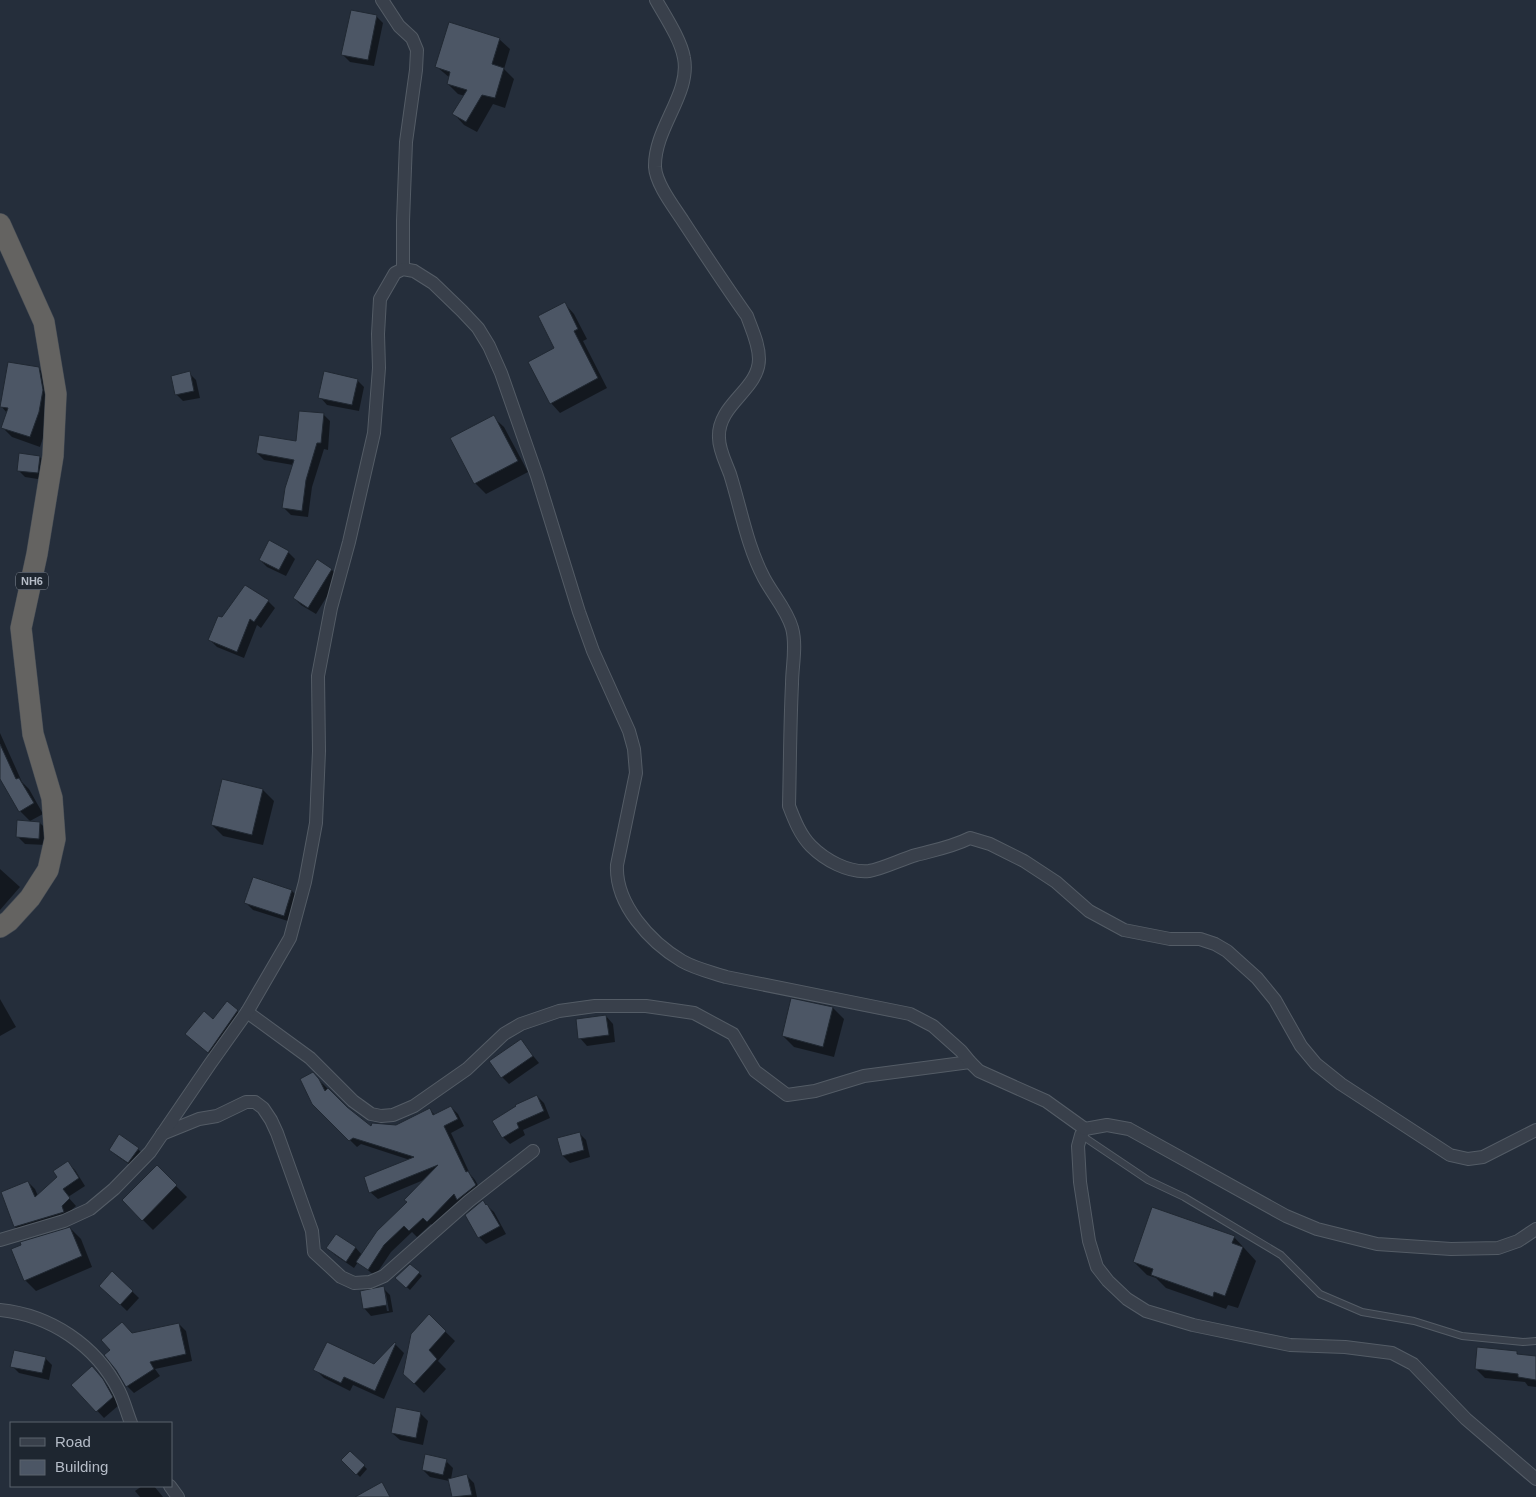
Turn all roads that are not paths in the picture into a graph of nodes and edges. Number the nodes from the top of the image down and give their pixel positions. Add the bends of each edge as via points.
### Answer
1 (382, 0) edge
2 (656, 0) edge
3 (0, 224) edge
4 (403, 269) junction
5 (0, 927) edge
6 (247, 1012) junction
7 (970, 1062) junction
8 (1536, 1130) edge
9 (1083, 1132) junction
10 (162, 1134) junction
11 (533, 1151) dead end
12 (1536, 1229) edge
13 (27, 1232) junction
14 (0, 1240) edge
15 (0, 1248) edge
16 (0, 1310) edge
17 (1536, 1341) edge
18 (131, 1422) edge
19 (1536, 1479) edge

1 - 4 street via 399,26 412,38 417,50 406,142
2 - 8 street via 678,41 684,58 685,76 656,146 655,169 665,193 747,316 756,338 758,368 727,410 718,440 751,548 792,628 795,643 789,806 810,846 845,868 869,871 954,846 970,838 990,844 1024,861 1056,882 1089,911 1124,930 1170,939 1200,939 1227,951 1257,978 1275,1000 1301,1046 1316,1064 1341,1084 1450,1155 1468,1159 1483,1157
3 - 5 highway, NH6 via 44,322 56,394 54,456 38,554 21,628 33,734 52,798 55,839 48,870 30,898
4 - 6 street via 395,273 380,299 374,433 331,608 318,676 316,824 305,882 290,938
4 - 7 street via 414,271 433,284 478,328 501,373 538,476 582,620 634,749 636,773 617,876 620,891 634,916 662,946 700,969 910,1014 933,1026
6 - 7 street via 310,1058 353,1101 371,1114 381,1116 414,1106 467,1069 504,1034 521,1024 559,1011 595,1006 646,1006 694,1013 733,1034 755,1072 786,1095 815,1091 864,1076
6 - 10 street
7 - 9 street via 979,1070 1046,1100
9 - 12 street via 1107,1125 1129,1129 1286,1216 1317,1229 1377,1244 1451,1249 1498,1248 1518,1241
9 - 17 lane via 1148,1180 1184,1197 1281,1255 1320,1294 1362,1312 1414,1321 1462,1336
9 - 19 street via 1078,1146 1089,1241 1097,1267 1127,1299 1146,1311 1193,1325 1290,1345 1392,1353 1413,1364 1466,1418
10 - 11 street via 199,1119 217,1116 246,1102 255,1102 263,1108 280,1141 312,1232 314,1252 341,1277 354,1283 370,1282 384,1276 469,1201
10 - 13 street via 150,1152 90,1209
13 - 14 street
13 - 15 street
16 - 18 street via 38,1319 63,1330 87,1348 120,1392

